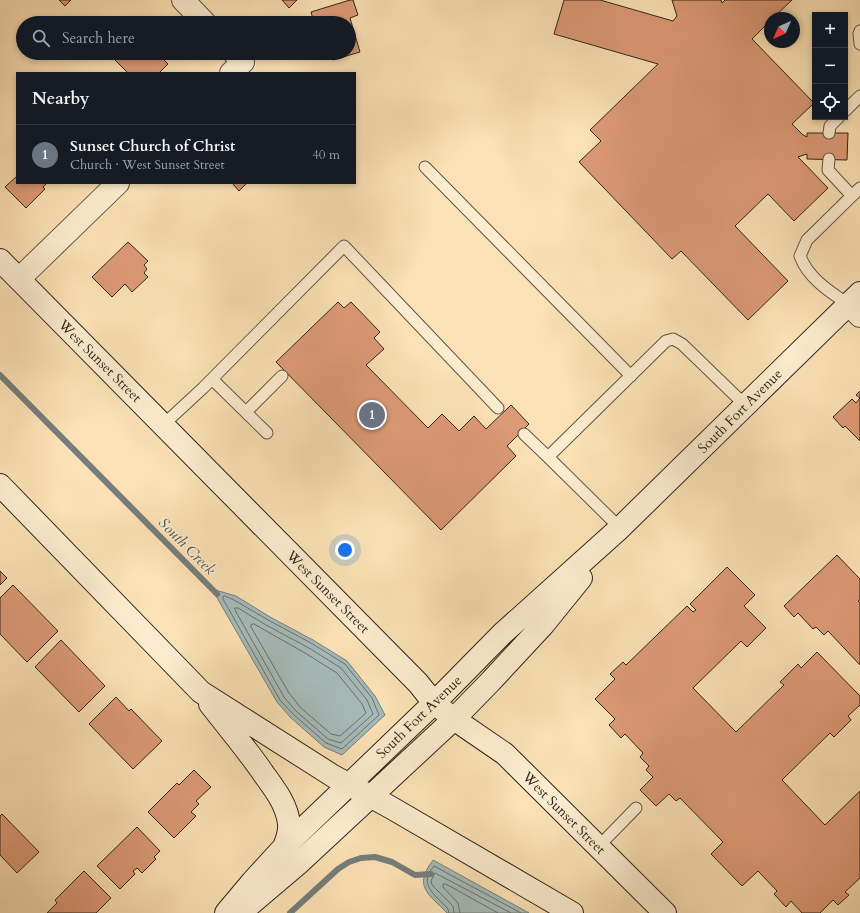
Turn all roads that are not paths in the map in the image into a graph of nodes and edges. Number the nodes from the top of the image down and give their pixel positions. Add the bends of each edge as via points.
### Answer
1 (183, 0) edge
2 (198, 16) edge
3 (860, 31) edge
4 (860, 44) edge
5 (860, 96) edge
6 (848, 108) edge
7 (836, 120) edge
8 (829, 133) dead end
9 (829, 159) dead end
10 (425, 167) dead end
11 (117, 184) edge
12 (856, 192) edge
13 (0, 260) edge
14 (19, 279) junction
15 (856, 305) edge
16 (282, 376) dead end
17 (631, 376) junction
18 (212, 379) junction
19 (745, 405) junction
20 (498, 408) dead end
21 (246, 412) junction
22 (163, 425) junction
23 (266, 433) dead end
24 (524, 434) dead end
25 (548, 457) junction
26 (0, 485) edge
27 (620, 528) junction
28 (201, 692) junction
29 (434, 703) junction
30 (454, 719) junction
31 (349, 785) junction
32 (370, 796) junction
33 (636, 808) dead end
34 (284, 847) junction
35 (598, 847) junction
36 (226, 913) edge
37 (240, 913) edge
38 (572, 913) edge
39 (665, 913) edge

1 - 2 main road
3 - 4 lane
5 - 6 lane
7 - 8 lane via 830,126
9 - 12 lane via 828,170
10 - 17 lane
11 - 14 main road
12 - 15 lane via 807,240 800,256 804,266 829,292
13 - 14 main road, West Sunset Street
14 - 22 main road, West Sunset Street
15 - 19 main road, South Fort Avenue
16 - 21 lane
17 - 19 lane via 666,341 673,339 682,344
17 - 25 lane
18 - 20 lane via 344,246
18 - 21 lane
18 - 22 lane
19 - 27 main road, South Fort Avenue
21 - 23 lane
22 - 29 main road, West Sunset Street via 418,683
24 - 25 lane
25 - 27 lane
26 - 28 main road
27 - 29 main road, South Fort Avenue via 503,634
27 - 30 main road, South Fort Avenue via 543,625
28 - 31 main road
28 - 34 main road via 277,794 289,822 289,835
29 - 30 main road, West Sunset Street
29 - 31 main road, South Fort Avenue
30 - 32 main road, South Fort Avenue
30 - 35 main road, West Sunset Street via 505,754
31 - 32 main road
31 - 34 main road, South Fort Avenue
32 - 37 main road, South Fort Avenue via 300,862
32 - 38 main road
33 - 35 lane
34 - 36 main road, South Fort Avenue
35 - 39 main road, West Sunset Street

